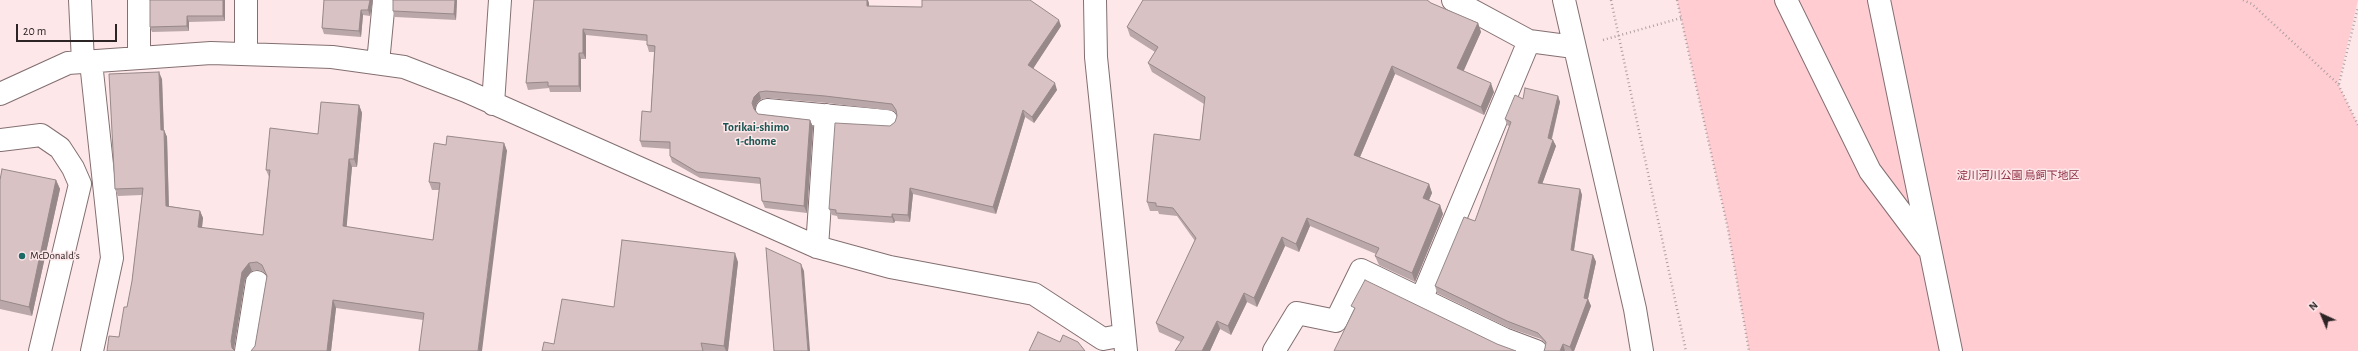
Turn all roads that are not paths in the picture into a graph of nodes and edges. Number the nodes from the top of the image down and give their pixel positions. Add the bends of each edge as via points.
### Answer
1 (80, 0) edge
2 (139, 0) edge
3 (246, 0) edge
4 (384, 0) edge
5 (500, 0) edge
6 (1096, 0) edge
7 (1453, 0) edge
8 (1564, 0) edge
9 (1786, 0) edge
10 (1879, 0) edge
11 (1529, 41) junction
12 (1574, 47) junction
13 (246, 54) junction
14 (139, 58) junction
15 (87, 62) junction
16 (378, 63) junction
17 (0, 94) edge
18 (493, 104) junction
19 (767, 110) dead end
20 (826, 116) junction
21 (887, 121) dead end
22 (0, 140) edge
23 (817, 247) junction
24 (1930, 252) junction
25 (257, 282) dead end
26 (1421, 300) junction
27 (1125, 343) edge
28 (40, 351) edge
29 (92, 351) edge
30 (246, 351) edge
31 (1274, 351) edge
32 (1536, 351) edge
33 (1642, 351) edge
34 (1951, 351) edge

1 - 15 street
2 - 14 street
3 - 13 street
4 - 16 street
5 - 18 street
6 - 27 street via 1096,56
7 - 11 street
8 - 12 street
9 - 24 street via 1870,170
10 - 24 street
11 - 12 street
11 - 26 street
12 - 33 street via 1635,309
13 - 14 street via 211,53
13 - 16 street via 332,56
14 - 15 street
15 - 17 street via 68,63
15 - 29 street via 112,258
16 - 18 street via 404,67
18 - 23 street
19 - 20 street
20 - 21 street
20 - 23 street
22 - 28 street via 41,135 60,148 80,184
23 - 27 street via 890,267 1034,294 1103,339
24 - 34 street
25 - 30 street
26 - 31 street via 1361,270 1336,321 1297,313
26 - 32 street via 1504,339

